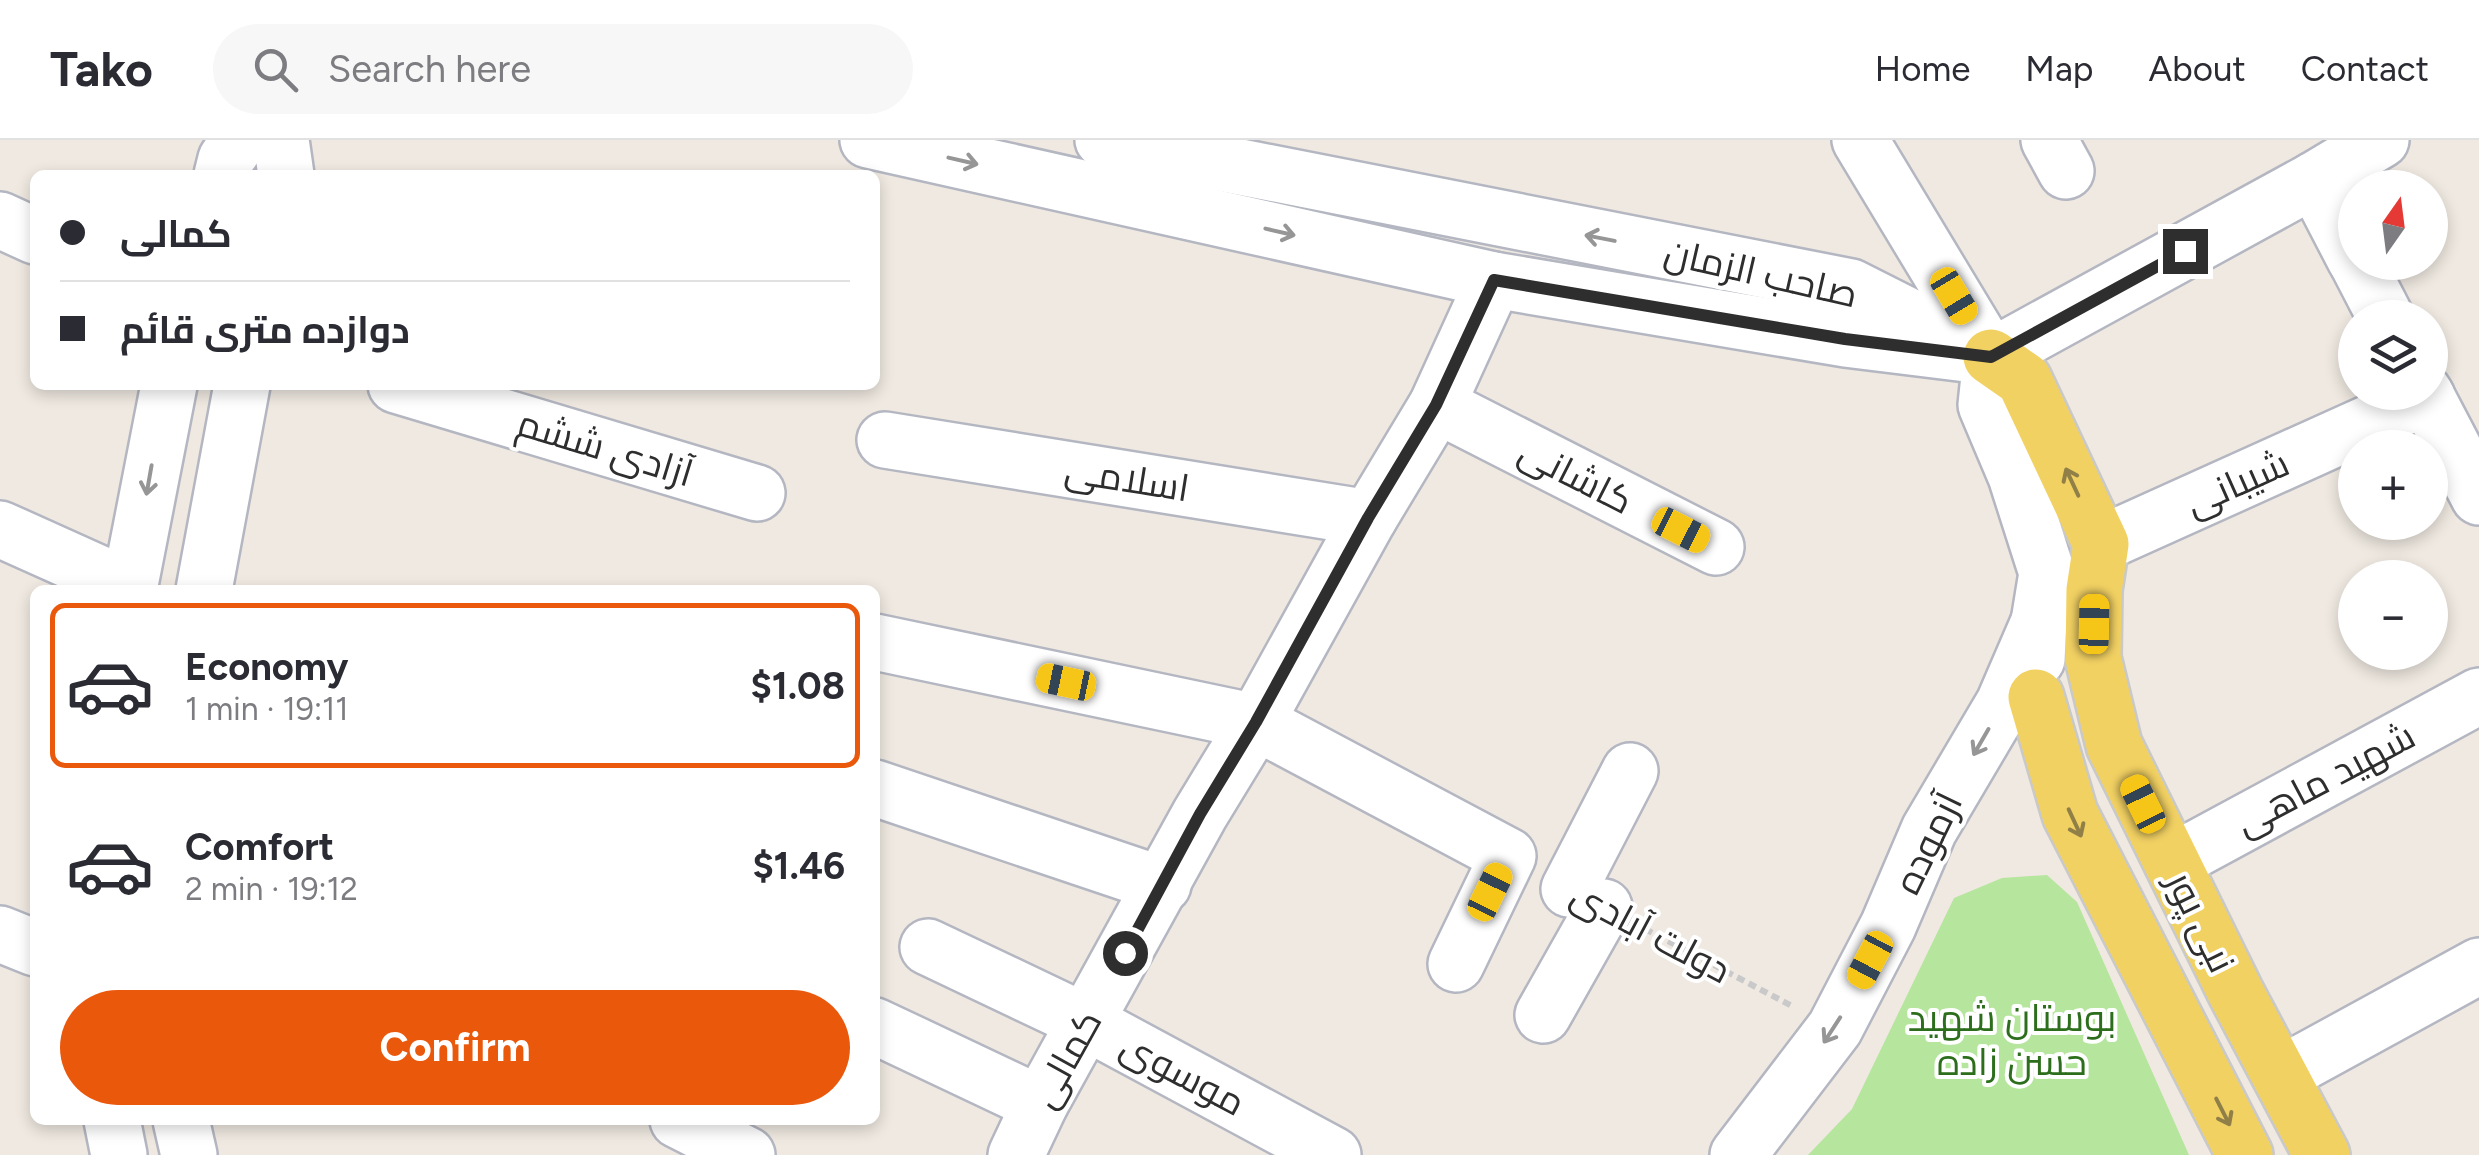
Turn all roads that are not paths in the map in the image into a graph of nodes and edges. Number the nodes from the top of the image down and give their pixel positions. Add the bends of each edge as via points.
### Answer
1 (240, 140) edge
2 (280, 140) edge
3 (868, 140) edge
4 (1103, 140) edge
5 (2381, 140) edge
6 (1863, 141) edge
7 (223, 170) edge
8 (285, 170) edge
9 (2314, 180) junction
10 (0, 220) edge
11 (2338, 226) edge
12 (30, 234) edge
13 (1494, 280) junction
14 (1991, 357) junction
15 (168, 390) edge
16 (241, 390) edge
17 (413, 390) edge
18 (1436, 405) junction
19 (2393, 410) edge
20 (2434, 410) edge
21 (885, 440) dead end
22 (757, 493) dead end
23 (2479, 497) edge
24 (1368, 518) junction
25 (0, 530) edge
26 (2101, 544) junction
27 (1716, 548) dead end
28 (122, 585) edge
29 (130, 585) edge
30 (205, 585) edge
31 (2039, 622) junction
32 (880, 643) edge
33 (2036, 696) joint
34 (2479, 696) edge
35 (1256, 722) junction
36 (1630, 771) dead end
37 (880, 790) edge
38 (2172, 862) junction
39 (1163, 884) junction
40 (0, 934) edge
41 (30, 946) edge
42 (928, 948) dead end
43 (1456, 964) dead end
44 (2479, 966) edge
45 (1543, 1015) dead end
46 (1086, 1022) junction
47 (880, 1028) edge
48 (2280, 1074) junction
49 (1040, 1104) junction
50 (113, 1125) edge
51 (182, 1125) edge
52 (688, 1125) edge
53 (120, 1155) edge
54 (188, 1155) edge
55 (748, 1155) edge
56 (1016, 1155) edge
57 (1334, 1155) edge
58 (1738, 1155) edge
59 (2246, 1155) edge
60 (2322, 1155) edge

1 - 7 street
2 - 8 street
3 -> 13 street, صاحب الزمان
14 -> 4 street, صاحب الزمان via 1851,287
5 - 9 street
6 - 14 street
9 - 11 street
9 - 14 street
10 - 12 street
13 - 14 street, صاحب الزمان
13 - 18 street, کمالی
26 -> 14 main road via 2024,380
14 - 31 street, نبی پور via 1986,405 2047,572
15 -> 29 street
16 - 30 street
17 - 22 street, آزادی ششم
18 - 24 street, کمالی
18 - 27 street, کاشانی
19 - 26 street, شیبانی
20 - 23 street
21 - 24 street, اسلامی
24 - 35 street, کمالی
25 - 28 street
26 - 38 main road, نبی پور via 2094,658 2114,745
31 - 33 street, نبی پور
31 -> 58 street, آزموده via 2004,703 1929,830 1834,1028
32 - 35 street
33 -> 59 main road, نبی پور via 2070,814
34 - 38 street, شهید ماهی
35 - 39 street, کمالی
35 - 43 street via 1508,856
36 - 45 street
37 - 39 street
38 - 48 main road, نبی پور
39 - 46 street, کمالی
40 - 41 street
42 - 46 street, موسوی
44 - 48 street
46 - 49 street, کمالی
46 - 57 street, موسوی
47 - 49 street
48 - 60 main road, نبی پور
49 - 56 street, کمالی
50 - 53 street
51 - 54 street
52 - 55 street

